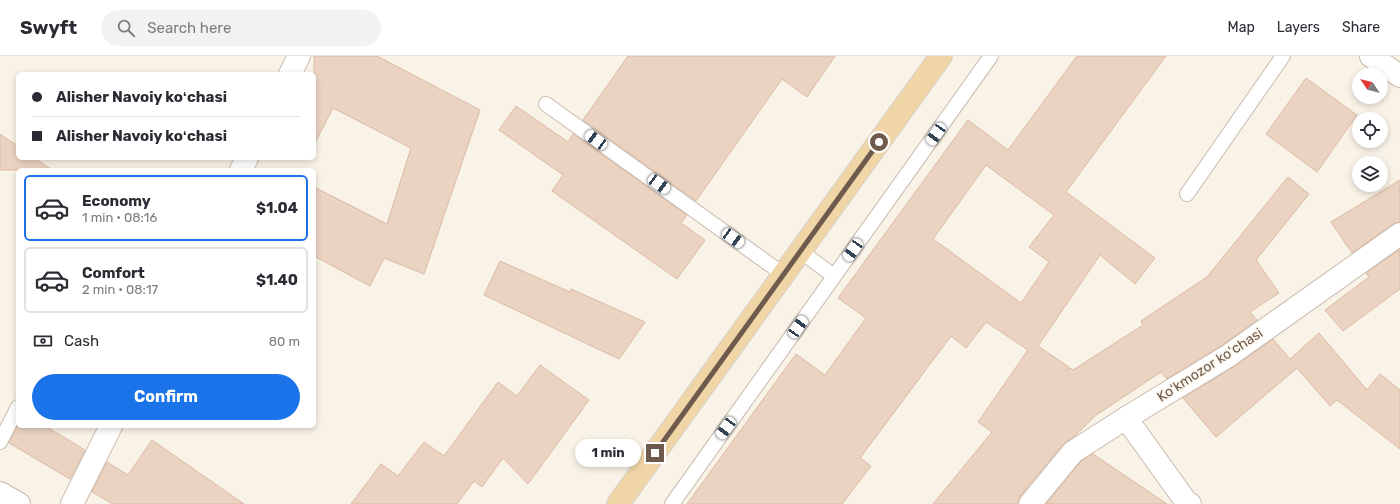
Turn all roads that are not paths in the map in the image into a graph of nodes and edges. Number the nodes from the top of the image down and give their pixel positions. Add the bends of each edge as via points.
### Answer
1 (299, 56) edge
2 (941, 56) edge
3 (991, 56) edge
4 (1283, 56) edge
5 (1371, 56) edge
6 (291, 72) edge
7 (1400, 76) edge
8 (546, 104) dead end
9 (1187, 194) dead end
10 (1400, 234) edge
11 (800, 252) junction
12 (783, 274) junction
13 (834, 276) junction
14 (16, 411) edge
15 (1126, 418) junction
16 (110, 428) edge
17 (0, 442) edge
18 (0, 493) edge
19 (19, 504) edge
20 (72, 504) edge
21 (618, 504) edge
22 (672, 504) edge
23 (1030, 504) edge
24 (1190, 504) edge

1 - 6 street
2 - 11 main road
3 - 13 lane
4 - 9 lane
5 - 7 street
8 - 12 lane
10 - 15 street, Koʻkmozor koʻchasi via 1228,356
11 - 12 main road
11 - 13 lane
12 - 21 main road
13 - 22 lane
14 - 17 lane
15 - 23 street, Koʻkmozor koʻchasi via 1073,452
15 - 24 street
16 - 20 street
18 - 19 street

